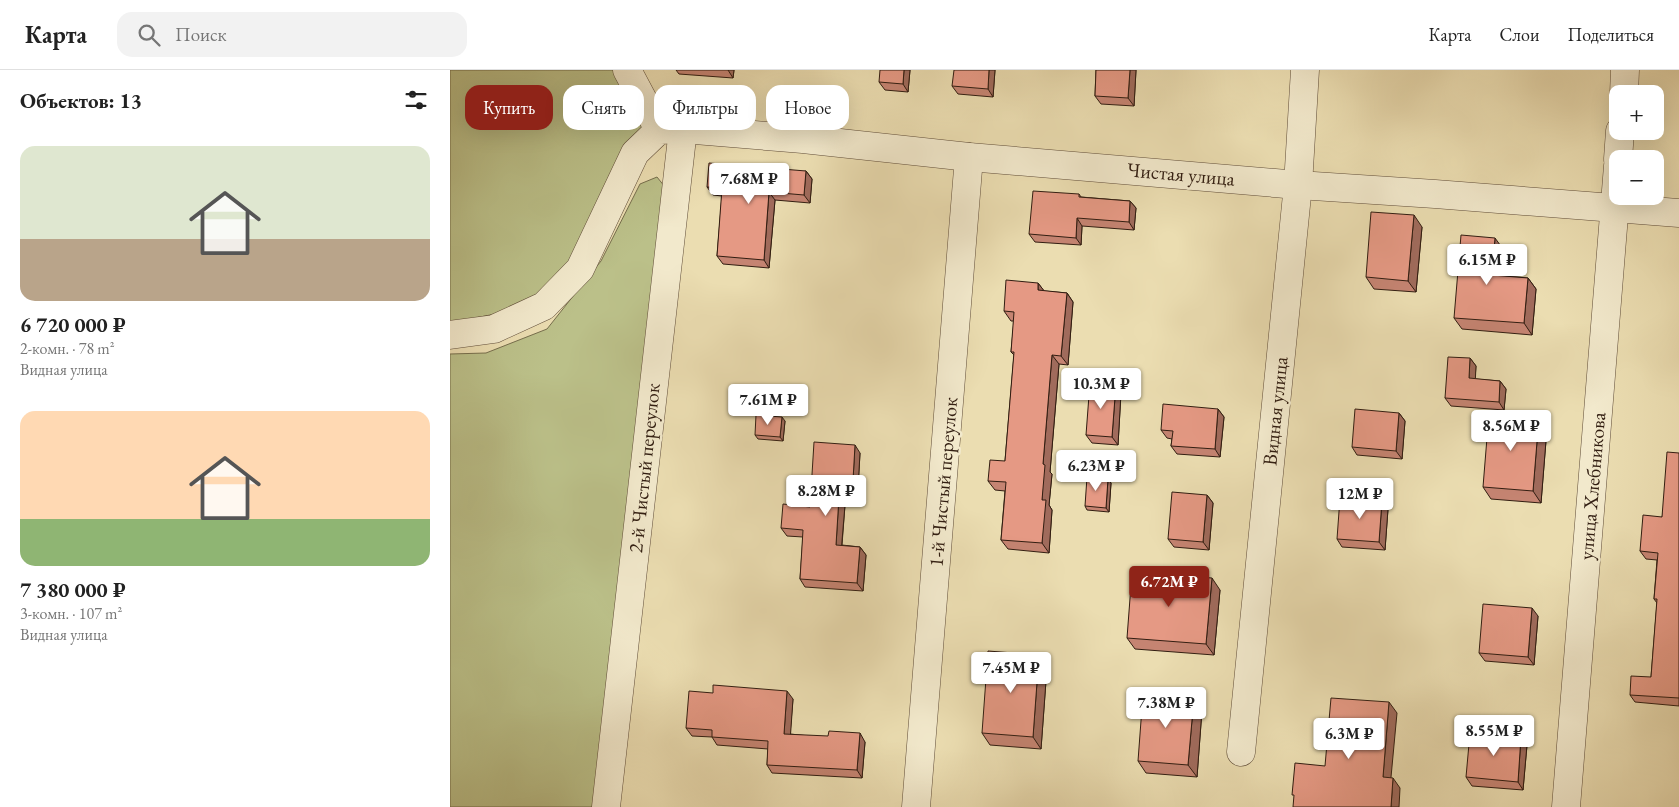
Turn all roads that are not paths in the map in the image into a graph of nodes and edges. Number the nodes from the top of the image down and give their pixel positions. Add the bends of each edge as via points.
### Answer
1 (627, 70) edge
2 (1305, 70) edge
3 (1626, 70) edge
4 (1625, 85) edge
5 (654, 107) edge
6 (671, 130) junction
7 (969, 156) junction
8 (1298, 185) junction
9 (1614, 205) edge
10 (1614, 208) junction
11 (1679, 213) edge
12 (450, 335) edge
13 (1241, 752) dead end
14 (606, 807) edge
15 (916, 807) edge
16 (1566, 807) edge

1 - 5 street
2 - 8 street, Видная улица
3 - 4 street
6 - 7 street, Чистая улица via 803,139
6 - 12 street via 635,153 580,269 544,306 494,328
6 - 14 street, 2-й Чистый переулок
7 - 8 street, Чистая улица
7 - 15 street, 1-й Чистый переулок
8 - 10 street, Чистая улица
8 - 13 street, Видная улица
9 - 10 street, улица Хлебникова
10 - 11 street, Чистая улица
10 - 16 street, улица Хлебникова

